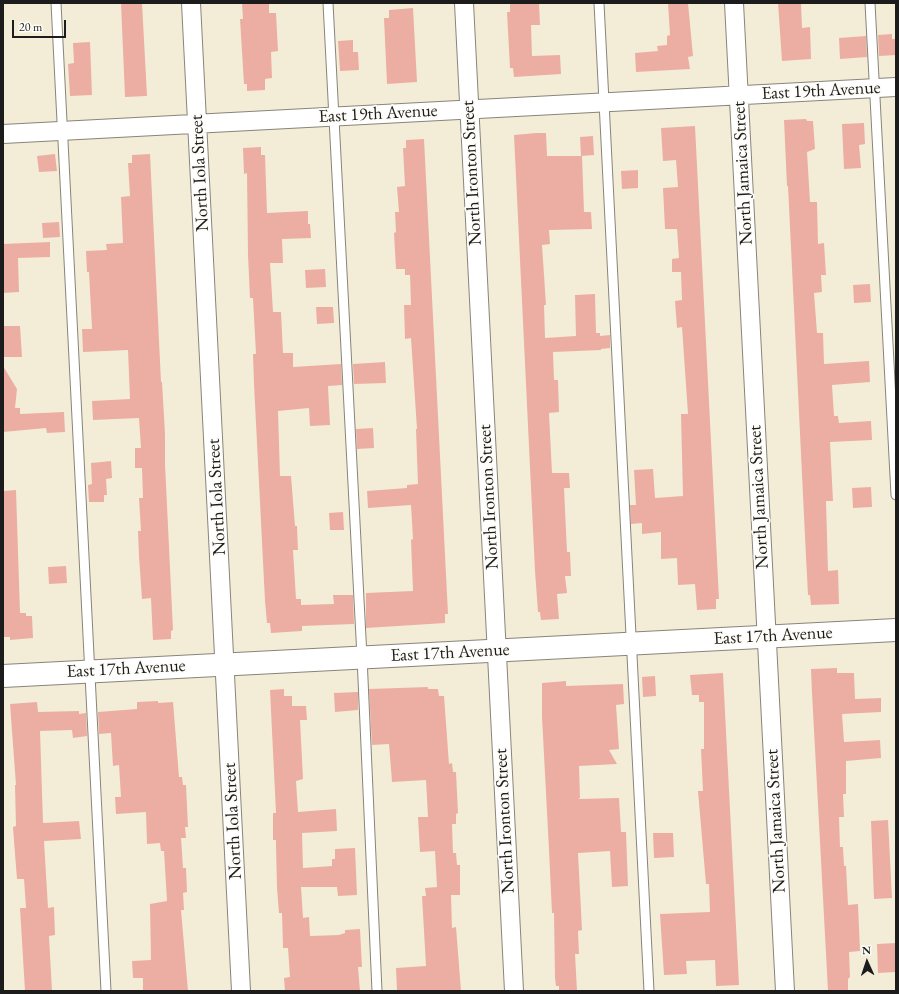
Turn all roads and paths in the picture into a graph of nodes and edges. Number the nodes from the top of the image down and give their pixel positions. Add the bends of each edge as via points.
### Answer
1 (56, 3) edge
2 (191, 3) edge
3 (328, 3) edge
4 (464, 3) edge
5 (600, 3) edge
6 (734, 3) edge
7 (870, 3) edge
8 (896, 87) edge
9 (875, 88) junction
10 (739, 96) junction
11 (604, 102) junction
12 (469, 108) junction
13 (333, 116) junction
14 (197, 123) junction
15 (62, 130) junction
16 (3, 134) edge
17 (896, 495) edge
18 (896, 630) edge
19 (766, 636) junction
20 (632, 643) junction
21 (496, 650) junction
22 (362, 657) junction
23 (226, 664) junction
24 (90, 671) junction
25 (3, 676) edge
26 (106, 991) edge
27 (241, 991) edge
28 (377, 991) edge
29 (514, 991) edge
30 (649, 991) edge
31 (785, 991) edge

1 - 15 lane
2 - 14 street, North Iola Street
3 - 13 lane
4 - 12 street, North Ironton Street
5 - 11 lane
6 - 10 street, North Jamaica Street
7 - 9 lane
8 - 9 street, East 19th Avenue
9 - 10 street, East 19th Avenue
9 - 17 lane
10 - 11 street, East 19th Avenue
10 - 19 street, North Jamaica Street
11 - 12 street, East 19th Avenue
11 - 20 lane
12 - 13 street, East 19th Avenue
12 - 21 street, North Ironton Street
13 - 14 street, East 19th Avenue
13 - 22 lane
14 - 15 street, East 19th Avenue
14 - 23 street, North Iola Street
15 - 16 street, East 19th Avenue
15 - 24 lane
18 - 19 street, East 17th Avenue
19 - 20 street, East 17th Avenue
19 - 31 street, North Jamaica Street
20 - 21 street, East 17th Avenue
20 - 30 lane
21 - 22 street, East 17th Avenue
21 - 29 street, North Ironton Street
22 - 23 street, East 17th Avenue
22 - 28 lane
23 - 24 street, East 17th Avenue
23 - 27 street, North Iola Street
24 - 25 street, East 17th Avenue
24 - 26 lane

